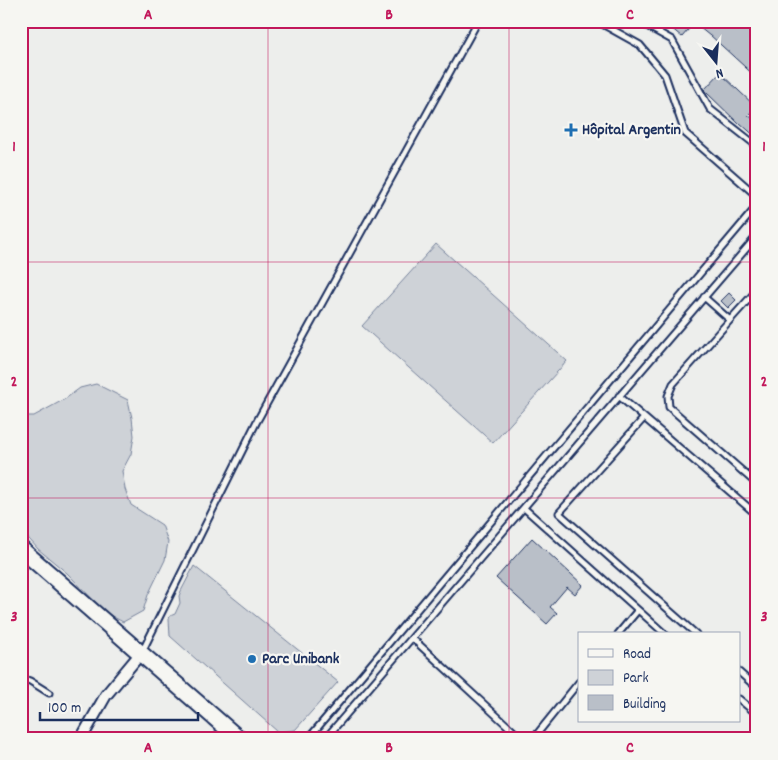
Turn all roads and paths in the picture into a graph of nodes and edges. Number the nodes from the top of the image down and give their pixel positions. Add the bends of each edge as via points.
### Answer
1 (478, 21) edge
2 (597, 21) edge
3 (638, 21) edge
4 (757, 146) edge
5 (757, 196) edge
6 (757, 206) edge
7 (757, 236) edge
8 (757, 290) edge
9 (704, 297) junction
10 (730, 320) junction
11 (619, 396) junction
12 (644, 418) junction
13 (757, 484) edge
14 (524, 508) junction
15 (757, 515) edge
16 (25, 554) edge
17 (638, 610) junction
18 (620, 632) edge
19 (663, 632) edge
20 (694, 632) edge
21 (412, 638) junction
22 (141, 653) junction
23 (740, 673) edge
24 (21, 678) edge
25 (578, 683) edge
26 (757, 688) edge
27 (49, 693) dead end
28 (740, 700) edge
29 (757, 714) edge
30 (81, 739) edge
31 (239, 739) edge
32 (308, 739) edge
33 (325, 739) edge
34 (522, 739) edge
35 (533, 739) edge

1 - 22 lane via 257,421
2 - 5 lane via 640,45 665,75 685,133
3 - 4 lane via 672,40 710,108
6 - 32 lane
7 - 9 lane
8 - 10 lane
9 - 10 lane
9 - 11 lane
10 - 13 lane via 673,384 668,396 669,407
11 - 12 lane
11 - 14 lane
12 - 15 lane
12 - 20 lane via 560,513
14 - 17 lane
14 - 21 lane
16 - 22 main road
17 - 18 lane
17 - 19 lane
21 - 33 lane
21 - 34 lane
22 - 30 street via 106,695
22 - 31 main road
23 - 26 lane
24 - 27 lane
25 - 35 lane
28 - 29 lane

